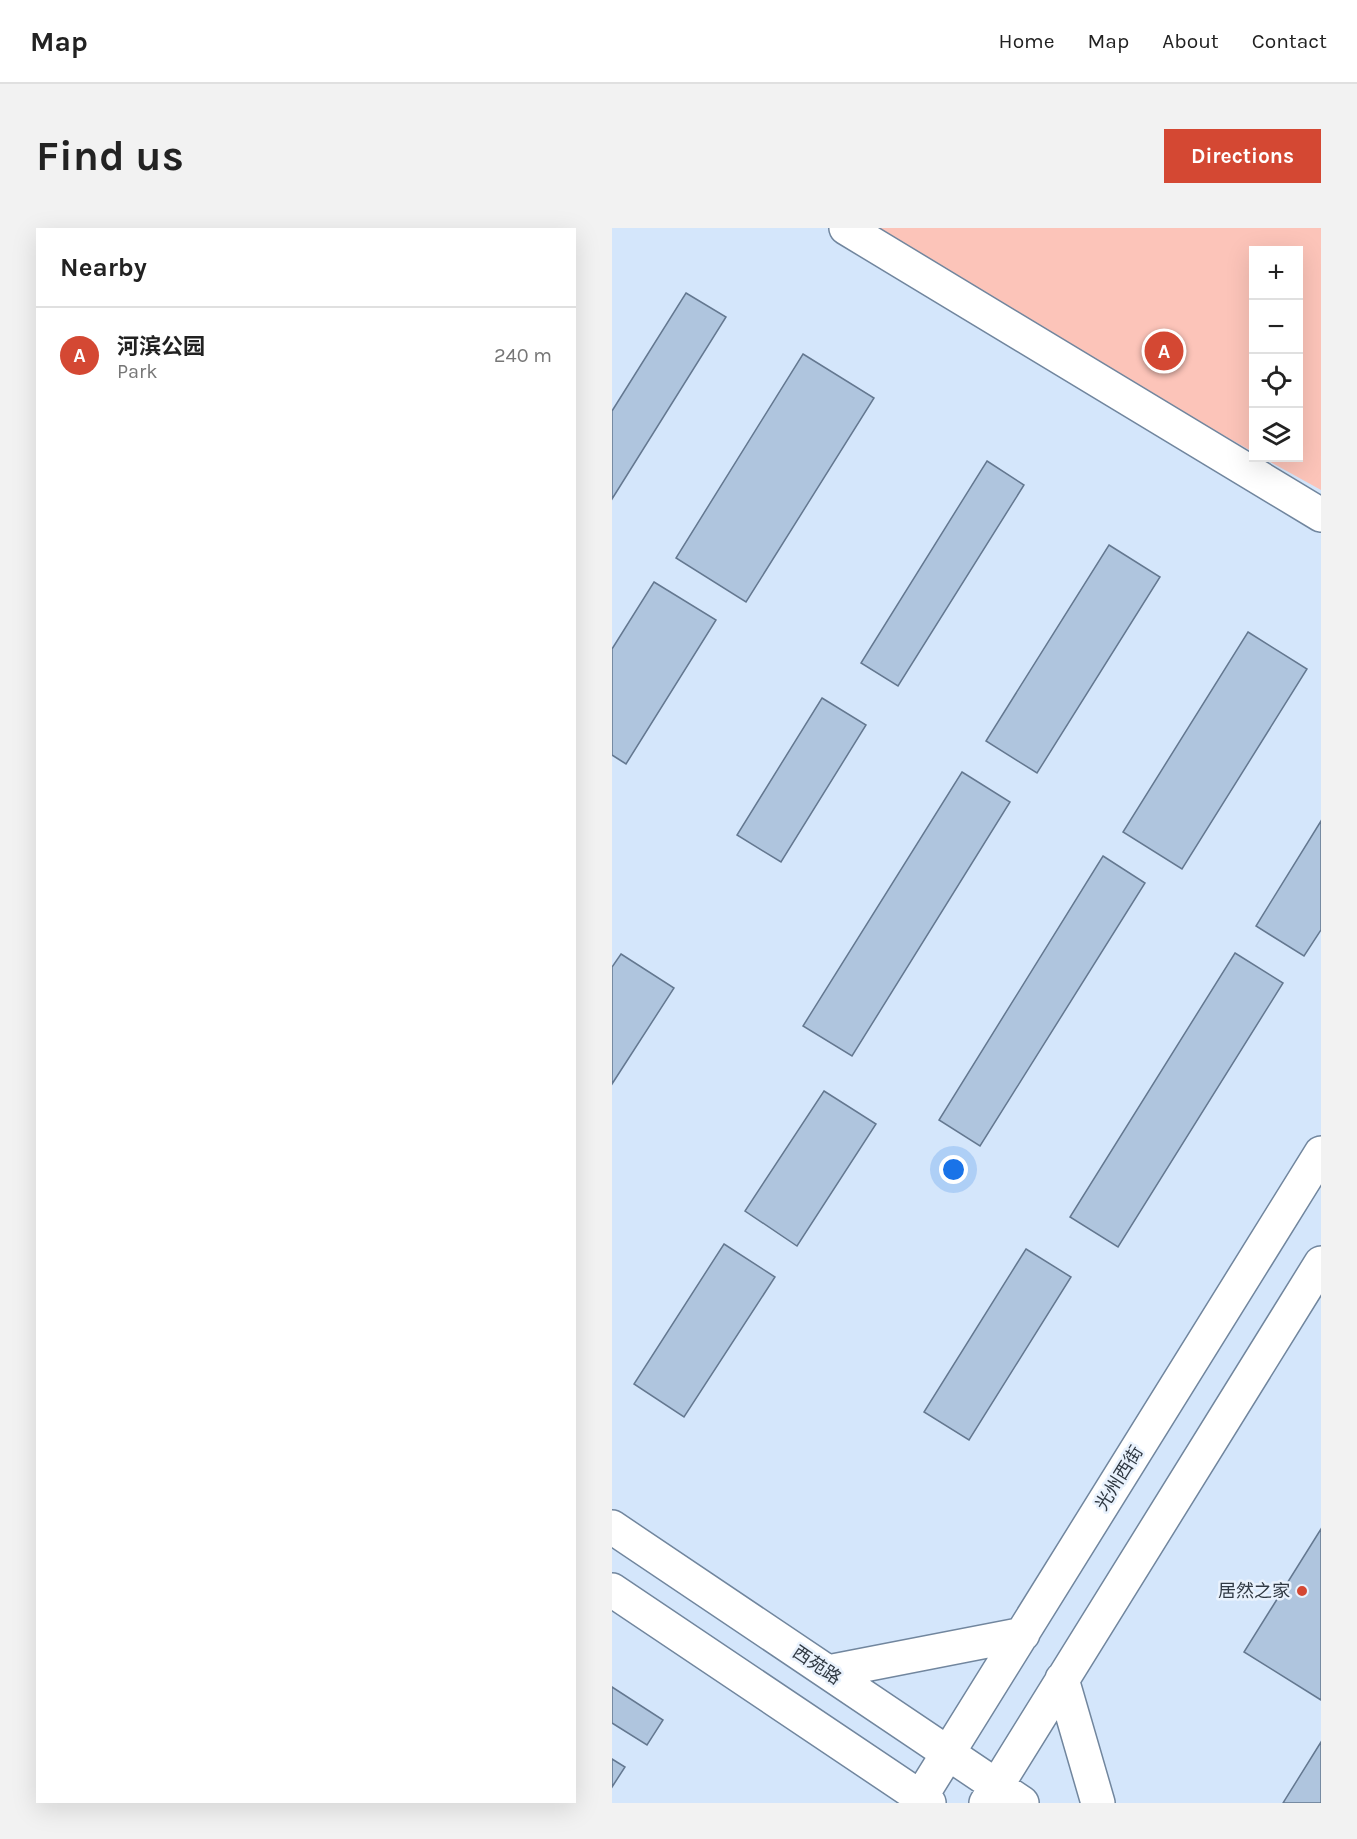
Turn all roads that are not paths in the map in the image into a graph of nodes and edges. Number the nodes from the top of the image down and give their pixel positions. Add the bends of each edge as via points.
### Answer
1 (846, 228) edge
2 (1321, 515) edge
3 (1321, 1153) edge
4 (1321, 1263) edge
5 (612, 1527) edge
6 (612, 1590) edge
7 (1023, 1634) junction
8 (828, 1672) junction
9 (1062, 1679) junction
10 (949, 1754) junction
11 (1001, 1797) edge
12 (922, 1801) edge
13 (1098, 1803) edge

1 - 2 main road
3 - 7 main road, 光州西街
4 - 9 main road
5 - 8 main road, 西苑路
6 - 12 main road
7 - 8 main road
7 - 10 main road, 光州西街
8 - 10 main road, 西苑路
9 - 11 main road
9 - 13 main road
10 - 11 main road, 西苑路
10 - 12 main road, 光州西街

